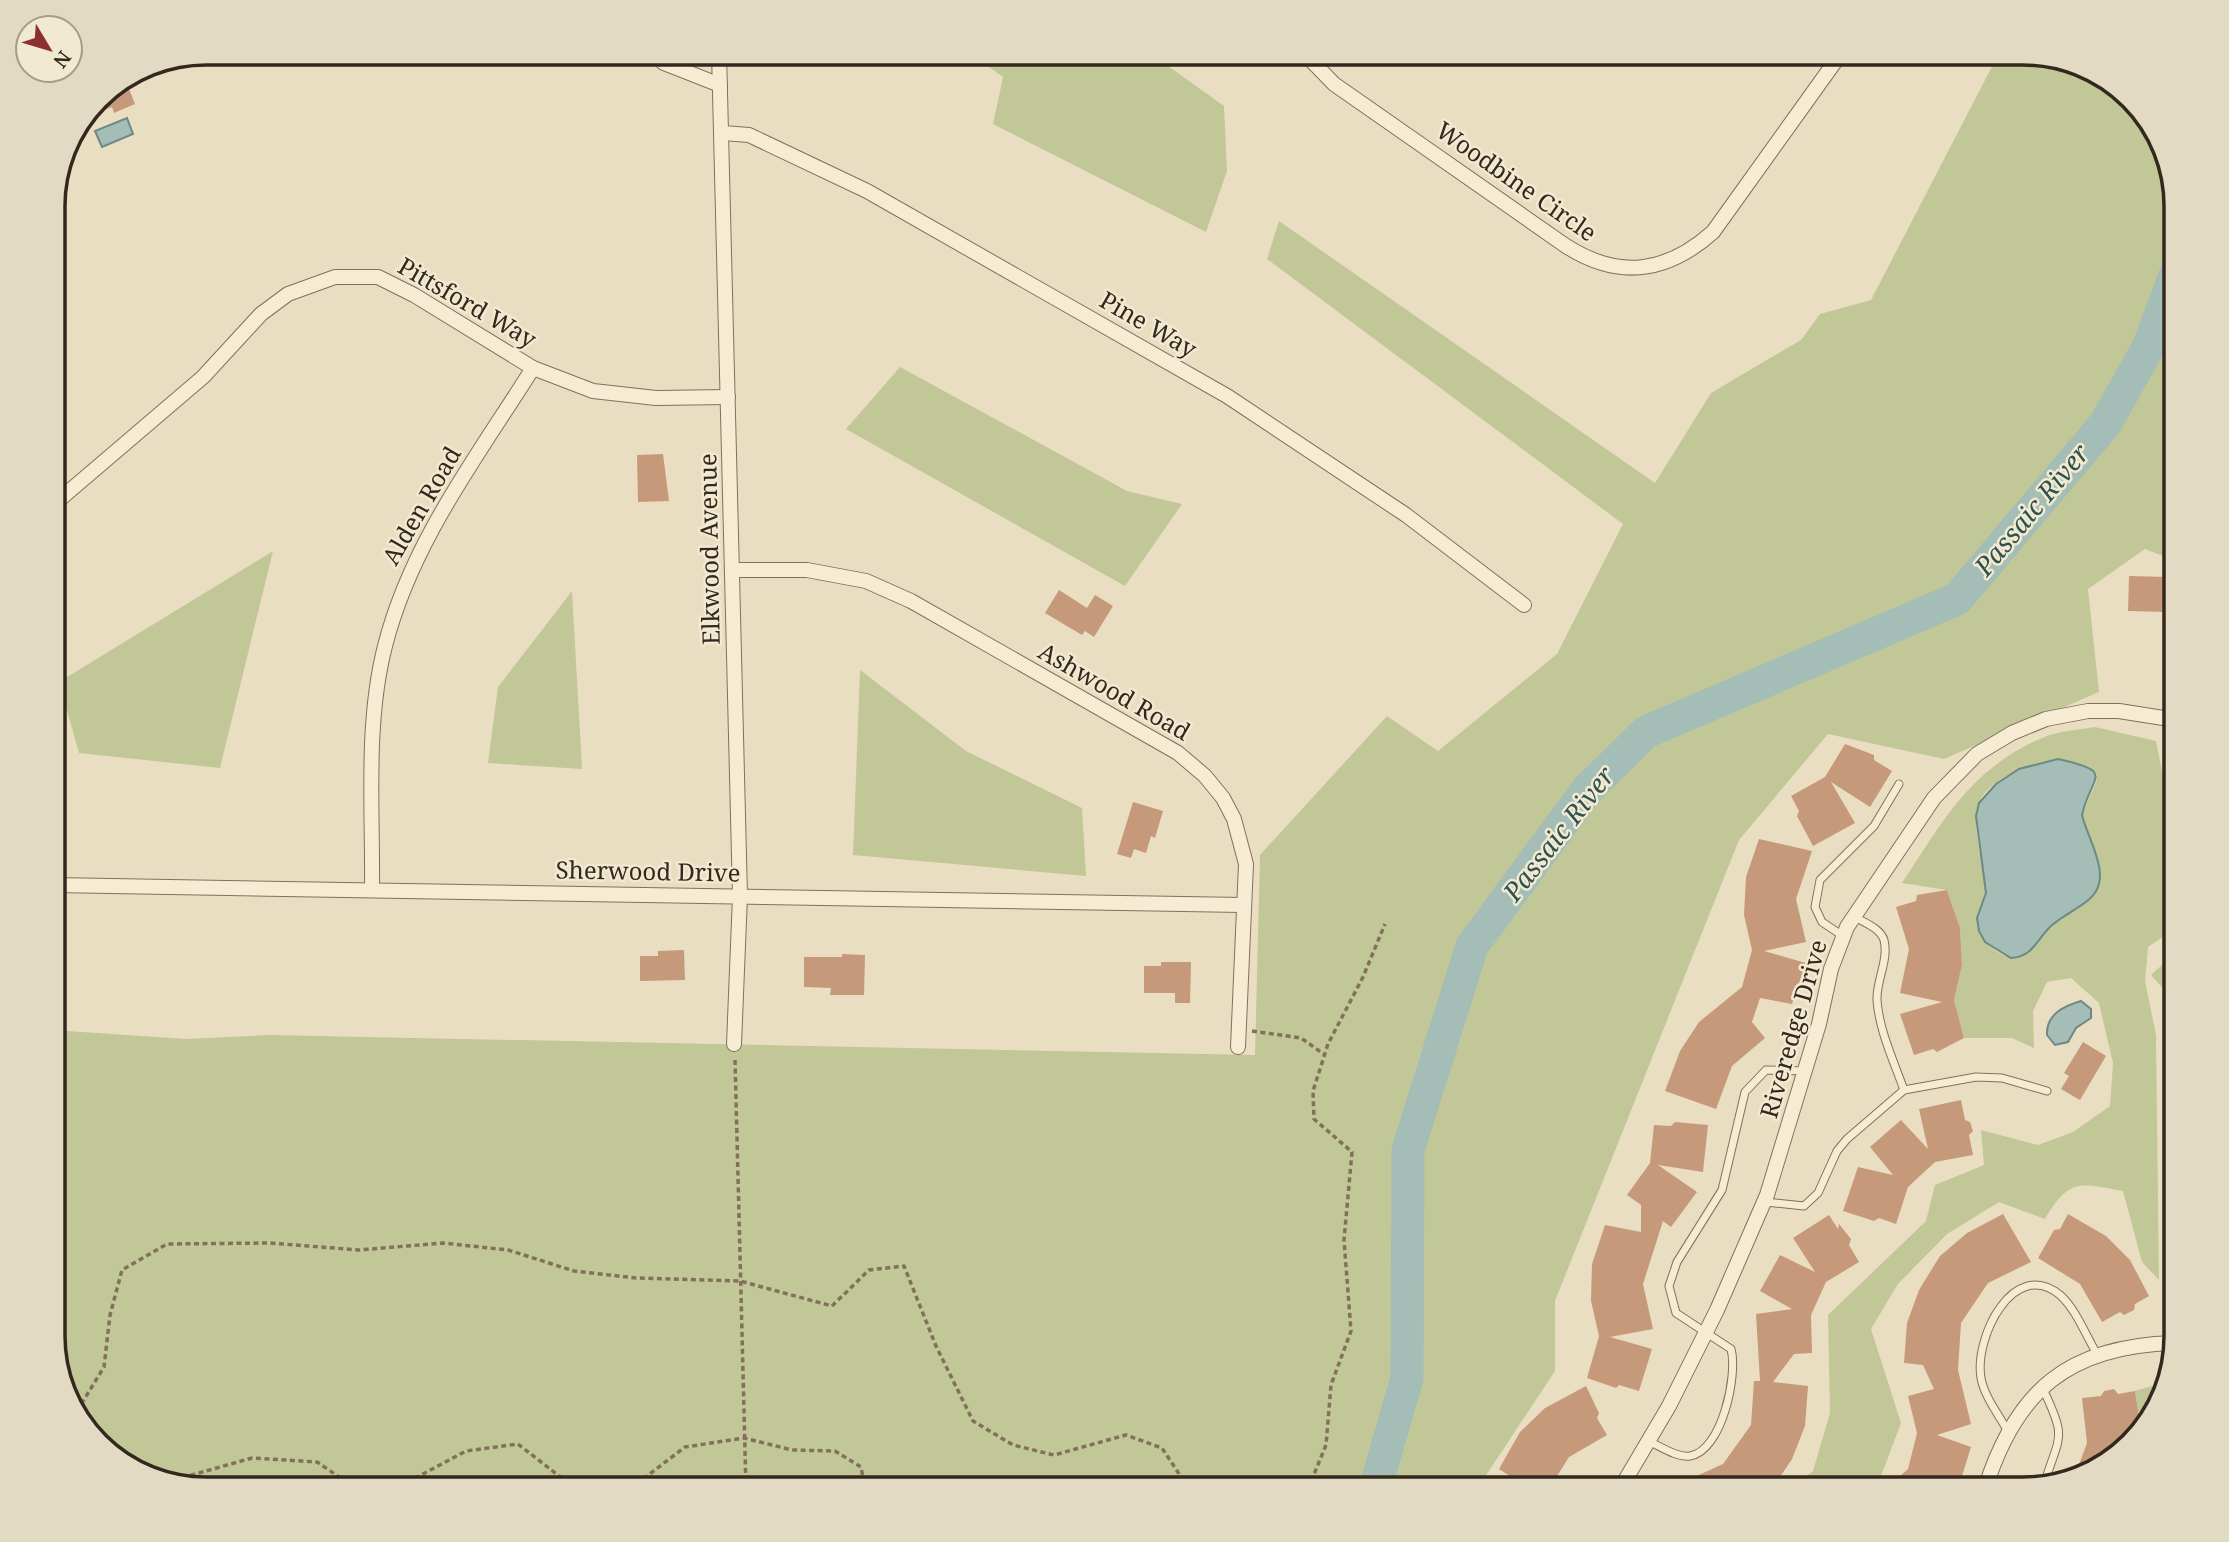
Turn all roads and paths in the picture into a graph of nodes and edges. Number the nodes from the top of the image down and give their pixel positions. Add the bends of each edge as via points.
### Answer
1 (669, 65) edge
2 (719, 65) edge
3 (1316, 65) edge
4 (1833, 65) edge
5 (720, 85) junction
6 (723, 133) junction
7 (533, 368) junction
8 (728, 397) junction
9 (65, 495) edge
10 (734, 570) junction
11 (1524, 606) dead end
12 (2164, 718) edge
13 (1899, 784) dead end
14 (65, 885) edge
15 (372, 889) junction
16 (740, 896) junction
17 (1243, 905) junction
18 (1854, 916) junction
19 (1385, 924) dead end
20 (1843, 936) junction
21 (1239, 1030) junction
22 (734, 1044) joint
23 (1238, 1047) dead end
24 (1325, 1055) junction
25 (1805, 1071) junction
26 (1904, 1090) junction
27 (2047, 1091) dead end
28 (1765, 1202) junction
29 (740, 1281) junction
30 (1706, 1331) junction
31 (2164, 1344) edge
32 (2097, 1354) junction
33 (2043, 1389) junction
34 (81, 1402) edge
35 (2007, 1430) junction
36 (744, 1438) junction
37 (1648, 1441) junction
38 (2047, 1475) edge
39 (188, 1476) edge
40 (339, 1477) edge
41 (417, 1477) edge
42 (560, 1477) edge
43 (646, 1477) edge
44 (746, 1477) edge
45 (863, 1477) edge
46 (1181, 1477) edge
47 (1313, 1477) edge
48 (1627, 1477) edge
49 (1989, 1477) edge

1 - 5 street
2 - 5 street, Elkwood Avenue
3 - 4 street, Woodbine Circle via 1334,83 1566,246 1590,261 1619,268 1670,262 1713,232
5 - 6 street, Elkwood Avenue
6 - 8 street, Elkwood Avenue
6 - 11 street, Pine Way via 749,135 867,191 1227,396 1406,515
7 - 8 street, Pittsford Way via 593,391 620,396
7 - 9 street, Pittsford Way via 378,277 335,276 288,294 261,314 203,377
7 - 15 street, Alden Road via 428,533 398,601 375,704
8 - 10 street, Elkwood Avenue
10 - 16 street, Elkwood Avenue
10 - 17 street, Ashwood Road via 807,570 866,581 911,601 1178,753 1211,784 1234,820 1246,864
12 - 18 street, Riveredge Drive via 2088,711 2046,719 2000,740 1954,774 1934,798
13 - 20 lane via 1874,826 1821,880 1815,906 1822,922
14 - 15 street, Sherwood Drive
15 - 16 street, Sherwood Drive
16 - 17 street, Sherwood Drive
16 - 22 street, Elkwood Avenue
17 - 21 street, Ashwood Road
18 - 20 street, Riveredge Drive
18 - 26 lane via 1877,929 1884,939 1877,998 1880,1021
19 - 24 path
20 - 25 street, Riveredge Drive
21 - 23 street, Ashwood Road
21 - 24 path via 1301,1038
22 - 29 path
24 - 47 path via 1313,1091 1314,1119 1352,1152 1344,1240 1351,1331 1331,1385 1325,1444
25 - 28 street, Riveredge Drive
25 - 30 lane via 1766,1070 1745,1092 1722,1190 1677,1262 1669,1286 1676,1313
26 - 27 lane via 1976,1077 2002,1078
26 - 28 lane via 1847,1139 1818,1193 1804,1206
28 - 30 street, Riveredge Drive
29 - 34 path via 659,1280 574,1271 508,1250 443,1243 359,1250 270,1243 167,1244 122,1270 110,1315 104,1367
29 - 36 path
29 - 46 path via 832,1306 869,1270 904,1266 973,1421 1013,1446 1054,1455 1126,1435 1162,1448
30 - 37 street, Riveredge Drive
30 - 37 lane via 1726,1343 1732,1354 1723,1418 1709,1443 1696,1454 1681,1456
31 - 32 street
32 - 33 street via 2074,1364
32 - 35 lane via 2060,1295 2041,1286 2025,1288 2007,1299 1984,1335 1980,1361 1981,1380
33 - 35 street
33 - 38 lane via 2061,1435
35 - 49 street
36 - 43 path via 685,1447
36 - 44 path
36 - 45 path via 792,1450 835,1451 861,1467
37 - 48 street, Riveredge Drive
39 - 40 path via 253,1458 317,1462
41 - 42 path via 466,1451 518,1444

